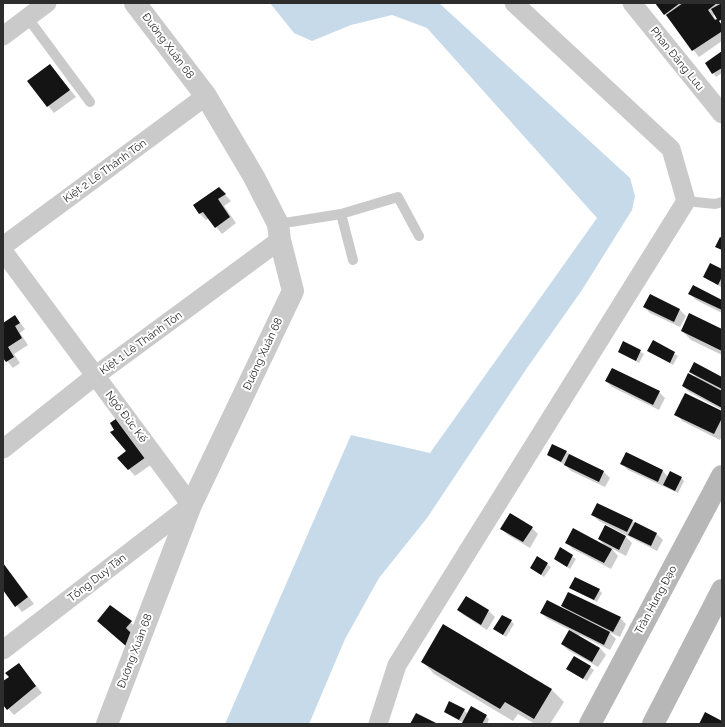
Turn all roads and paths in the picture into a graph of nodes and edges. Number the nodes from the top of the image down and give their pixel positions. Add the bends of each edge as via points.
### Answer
1 (47, 3) edge
2 (135, 3) edge
3 (514, 3) edge
4 (632, 3) edge
5 (27, 17) junction
6 (3, 36) edge
7 (206, 96) junction
8 (90, 102) dead end
9 (722, 114) edge
10 (686, 201) junction
11 (722, 202) edge
12 (341, 214) junction
13 (279, 232) junction
14 (419, 236) dead end
15 (3, 246) edge
16 (3, 251) edge
17 (353, 260) dead end
18 (95, 376) junction
19 (3, 448) edge
20 (722, 476) edge
21 (191, 505) junction
22 (722, 590) edge
23 (3, 650) edge
24 (107, 724) edge
25 (378, 724) edge
26 (590, 724) edge
27 (653, 724) edge

1 - 5 street
2 - 7 street, Đường Xuân 68
3 - 10 street via 671,149
4 - 9 street, Phan Đăng Lưu
5 - 6 street
5 - 8 lane
7 - 13 street, Đường Xuân 68 via 254,177
7 - 15 street, Kiệt 2 Lê Thánh Tôn
10 - 11 lane via 715,204
10 - 25 street via 397,665
12 - 13 lane
12 - 14 lane via 398,197
12 - 17 lane
13 - 18 street, Kiệt 1 Lê Thánh Tôn
13 - 21 street, Đường Xuân 68 via 293,291
16 - 18 street, Ngô Đức Kế
18 - 19 street, Kiệt 1 Lê Thánh Tôn
18 - 21 street, Ngô Đức Kế
20 - 26 main road, Trần Hưng Đạo
21 - 23 street, Tống Duy Tân
21 - 24 street, Đường Xuân 68
22 - 27 main road

